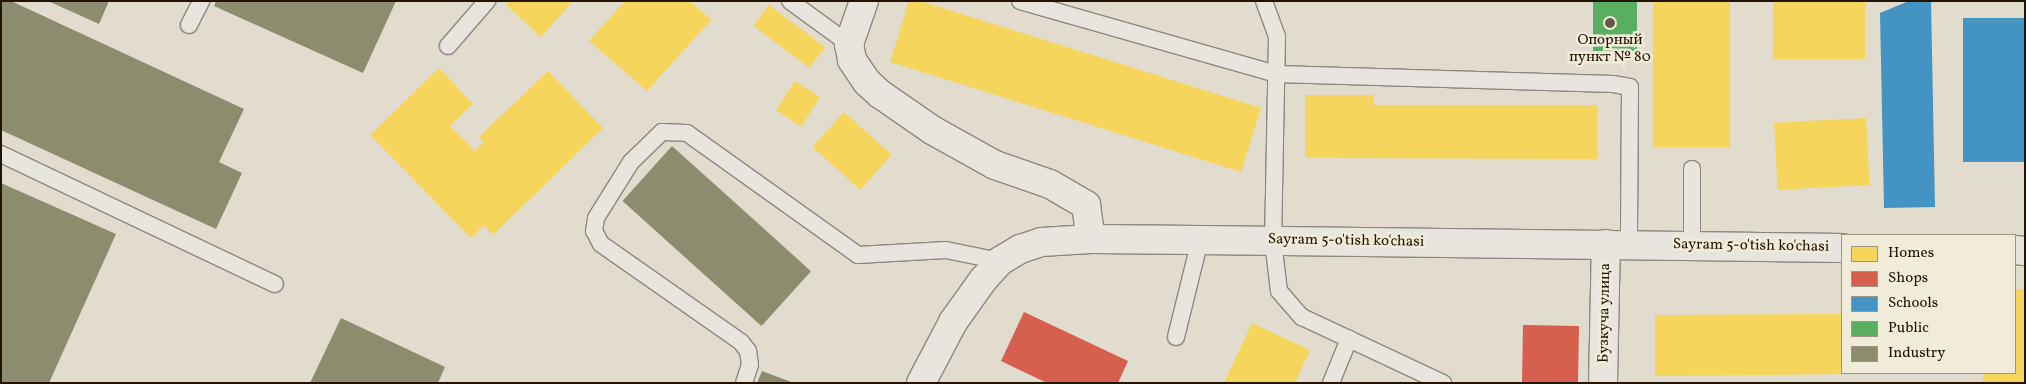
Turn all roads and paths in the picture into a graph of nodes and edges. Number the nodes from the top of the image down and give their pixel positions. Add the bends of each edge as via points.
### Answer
1 (201, 1) edge
2 (487, 1) edge
3 (790, 1) edge
4 (864, 1) edge
5 (1020, 1) edge
6 (1264, 1) edge
7 (189, 25) dead end
8 (849, 44) junction
9 (448, 46) dead end
10 (1277, 74) junction
11 (1, 154) edge
12 (1692, 169) dead end
13 (1091, 239) junction
14 (1200, 240) junction
15 (1273, 241) junction
16 (1617, 244) junction
17 (1692, 245) junction
18 (1841, 248) edge
19 (1000, 260) junction
20 (275, 284) dead end
21 (1176, 336) dead end
22 (1349, 339) junction
23 (744, 383) edge
24 (921, 383) edge
25 (1330, 383) edge
26 (1442, 383) edge
27 (1603, 383) edge

1 - 7 lane
2 - 9 lane
3 - 8 lane
4 - 8 street
5 - 10 lane
6 - 10 lane via 1277,36
8 - 13 street via 852,60 867,82 906,113 995,165 1050,184 1086,204
10 - 15 lane
10 - 16 lane via 1630,87
11 - 20 lane
12 - 17 lane
13 - 14 street, Sayram 5-o'tish ko'chasi
13 - 19 street, Sayram 5-o'tish ko'chasi via 1042,242
14 - 15 street, Sayram 5-o'tish ko'chasi
14 - 21 lane
15 - 16 street, Sayram 5-o'tish ko'chasi
15 - 22 lane via 1278,291 1302,317
16 - 17 street, Sayram 5-o'tish ko'chasi
16 - 27 street, Бузкуча улица
17 - 18 street, Sayram 5-o'tish ko'chasi
19 - 23 lane via 946,250 858,255 687,133 662,132 631,162 596,218 594,231 601,244 741,342 748,351 750,365
19 - 24 street, Sayram 5-o'tish ko'chasi via 953,322
22 - 25 lane
22 - 26 lane

